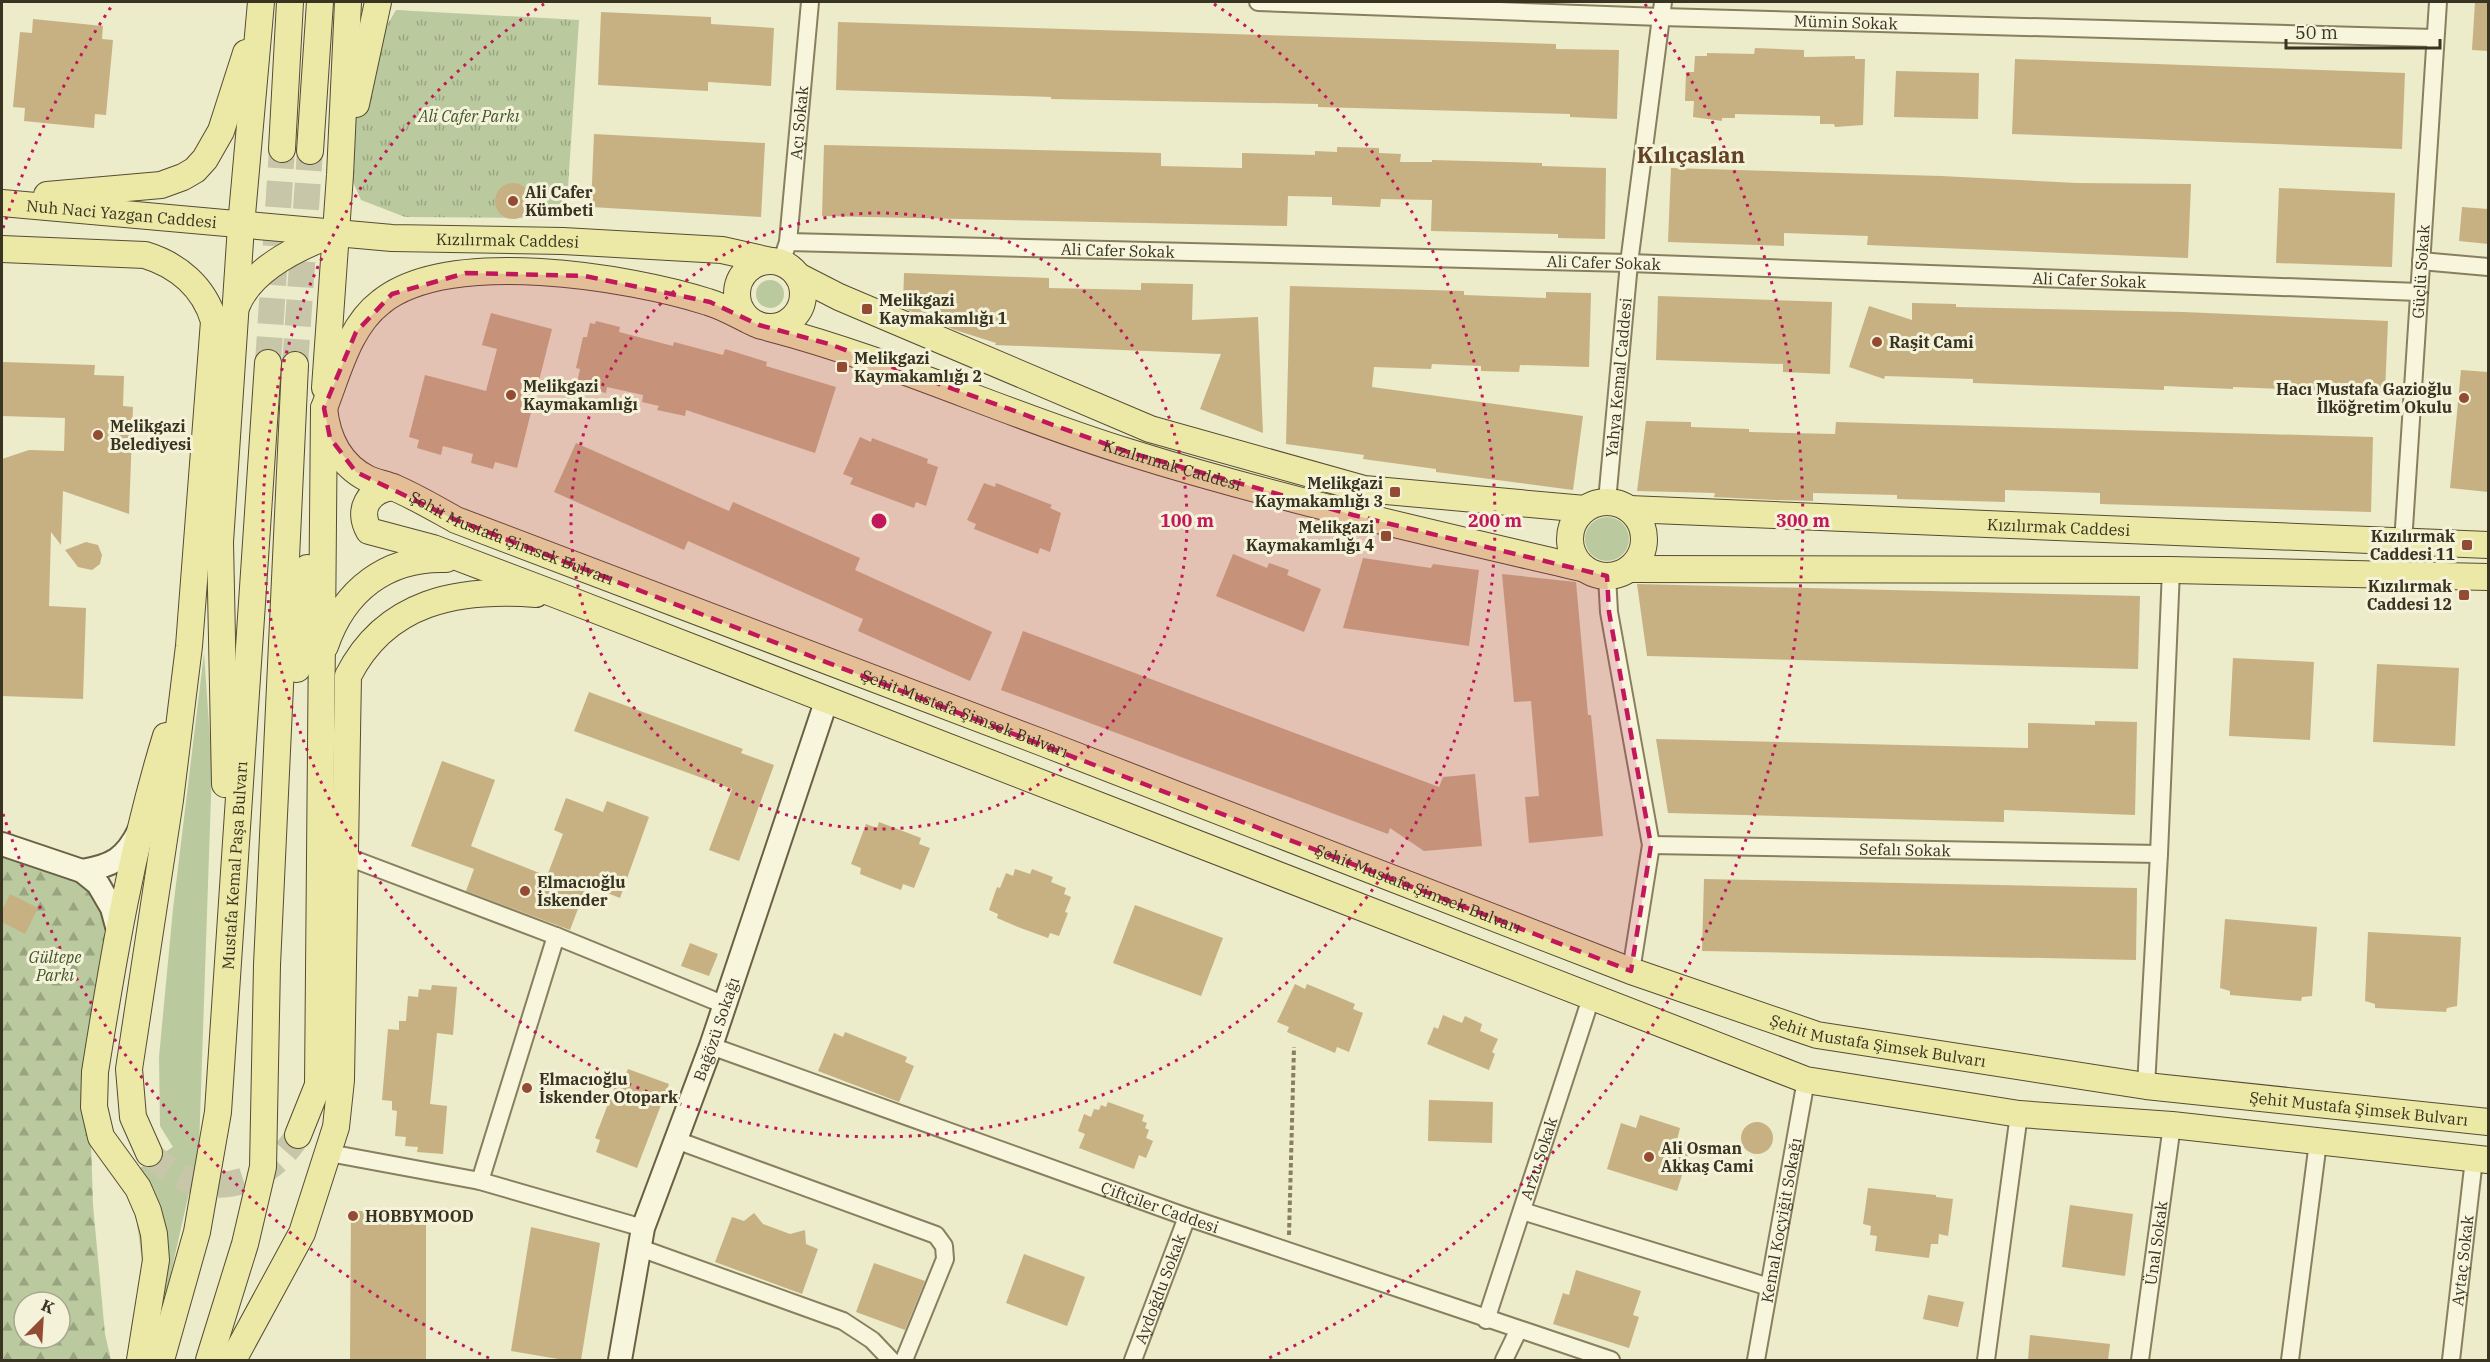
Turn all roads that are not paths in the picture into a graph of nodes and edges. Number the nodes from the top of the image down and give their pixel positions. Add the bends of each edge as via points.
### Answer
1 (290, 2) edge
2 (320, 2) edge
3 (348, 2) edge
4 (378, 2) edge
5 (810, 2) edge
6 (1258, 2) edge
7 (2438, 2) edge
8 (260, 4) edge
9 (1662, 9) edge
10 (2434, 39) junction
11 (282, 149) tunnel mouth
12 (310, 151) tunnel mouth
13 (340, 175) junction
14 (2, 201) edge
15 (241, 225) junction
16 (336, 233) junction
17 (2, 249) edge
18 (785, 260) junction
19 (2421, 261) junction
20 (1629, 263) junction
21 (2488, 267) edge
22 (2419, 292) junction
23 (236, 314) junction
24 (759, 324) junction
25 (268, 363) tunnel mouth
26 (295, 365) tunnel mouth
27 (324, 408) junction
28 (393, 487) junction
29 (1607, 506) junction
30 (220, 542) junction
31 (2403, 543) junction
32 (2488, 545) edge
33 (475, 564) junction
34 (2171, 570) junction
35 (1607, 571) junction
36 (2488, 577) edge
37 (557, 595) junction
38 (187, 658) junction
39 (321, 658) junction
40 (827, 699) junction
41 (140, 830) junction
42 (2, 844) edge
43 (1651, 845) junction
44 (2160, 854) junction
45 (345, 856) junction
46 (82, 871) junction
47 (119, 935) junction
48 (556, 936) junction
49 (229, 955) junction
50 (267, 965) junction
51 (1631, 971) junction
52 (1591, 998) junction
53 (725, 1005) junction
54 (711, 1046) junction
55 (1806, 1080) junction
56 (2146, 1086) junction
57 (2019, 1114) junction
58 (2488, 1122) edge
59 (2172, 1125) junction
60 (298, 1136) tunnel mouth
61 (676, 1140) junction
62 (2318, 1142) junction
63 (149, 1153) tunnel mouth
64 (328, 1153) junction
65 (2481, 1159) edge
66 (480, 1181) junction
67 (1522, 1211) junction
68 (1187, 1217) junction
69 (641, 1238) junction
70 (1769, 1287) junction
71 (1486, 1320) junction
72 (1518, 1331) junction
73 (1593, 1358) edge
74 (140, 1360) edge
75 (161, 1360) edge
76 (209, 1360) edge
77 (233, 1360) edge
78 (620, 1360) edge
79 (894, 1360) edge
80 (1133, 1360) edge
81 (1504, 1360) edge
82 (1611, 1360) edge
83 (1756, 1360) edge
84 (1986, 1360) edge
85 (2140, 1360) edge
86 (2290, 1360) edge
87 (2451, 1360) edge

1 - 11 main road
2 - 12 main road
3 - 13 main road
4 - 13 main road
5 - 18 street, Açı Sokak
6 - 9 street, Mümin Sokak
7 - 10 street, Güçlü Sokak
8 - 14 main road via 221,131 195,170 161,185
8 - 15 main road
9 - 10 street, Mümin Sokak
9 - 20 street, Yahya Kemal Caddesi
10 - 19 street, Güçlü Sokak
13 - 16 main road
14 - 15 main road, Nuh Naci Yazgan Caddesi
15 - 16 main road, Kızılırmak Caddesi
15 - 23 main road
16 - 18 main road, Kızılırmak Caddesi via 722,250
16 - 23 main road via 260,274 241,296
16 - 27 main road
17 - 38 main road via 145,255 171,265 194,284 211,310 214,333
18 - 20 street, Ali Cafer Sokak
18 - 24 main road via 802,285 801,306 789,322
18 - 24 main road via 752,267 739,283 742,313
18 - 29 main road, Kızılırmak Caddesi via 839,297 1150,429 1364,489
19 - 21 street
19 - 22 street, Güçlü Sokak
20 - 22 street, Ali Cafer Sokak
20 - 29 street, Yahya Kemal Caddesi
22 - 31 street, Güçlü Sokak
23 - 30 main road
24 - 27 main road, Kızılırmak Caddesi via 710,302 624,282 506,272 441,277 404,288 371,310 356,332
24 - 35 main road, Kızılırmak Caddesi via 830,344 1128,452 1353,515
25 - 49 main road, Mustafa Kemal Paşa Bulvarı
26 - 50 main road, Mustafa Kemal Paşa Bulvarı
27 - 28 main road, Şehit Mustafa Şimsek Bulvarı via 330,438 346,464 368,479
27 - 39 main road
27 - 50 main road
28 - 33 main road via 376,491 365,504 369,531
28 - 51 main road, Şehit Mustafa Şimsek Bulvarı via 456,520
29 - 31 main road, Kızılırmak Caddesi
29 - 35 main road via 1577,517 1570,539 1572,550
29 - 35 main road via 1643,527 1645,539 1637,561
30 - 38 main road
30 - 49 main road
31 - 32 main road, Kızılırmak Caddesi
33 - 37 main road
33 - 39 main road via 416,560 376,576 339,615
34 - 35 main road, Kızılırmak Caddesi
34 - 36 main road, Kızılırmak Caddesi
34 - 44 street
35 - 43 street via 1608,612
37 - 40 main road
37 - 45 main road via 503,593 445,598 411,610 367,645 348,676
38 - 41 main road
38 - 63 main road via 170,800 129,1069 133,1116
39 - 60 main road via 318,1086
40 - 52 main road
40 - 53 street, Bağözü Sokağı
41 - 46 street via 130,849 115,861
41 - 47 main road
42 - 46 street
43 - 44 street, Sefalı Sokak
43 - 51 street
44 - 56 street
45 - 48 street
45 - 64 main road via 341,1080 336,1127
46 - 47 street via 98,884 112,908
47 - 74 main road via 94,1072 94,1107 101,1137 138,1188 154,1234 156,1260
48 - 53 street
48 - 66 street
49 - 75 main road, Mustafa Kemal Paşa Bulvarı via 216,1123 197,1232
50 - 76 main road, Mustafa Kemal Paşa Bulvarı via 263,1167 245,1244
51 - 56 main road, Şehit Mustafa Şimsek Bulvarı via 1817,1035
52 - 55 main road
52 - 67 street, Arzu Sokak
53 - 54 street, Bağözü Sokağı
54 - 61 street, Bağözü Sokağı
54 - 68 street, Çiftçiler Caddesi
55 - 57 main road
55 - 70 street, Kemal Koçyiğit Sokağı
56 - 58 main road, Şehit Mustafa Şimsek Bulvarı
57 - 59 main road
57 - 84 street
59 - 62 main road
59 - 85 street, Ünal Sokak
61 - 69 street, Bağözü Sokağı
61 - 79 street via 936,1235 944,1246 945,1259
62 - 65 main road
62 - 86 street
64 - 66 street
64 - 77 main road via 302,1233
65 - 87 street, Aytaç Sokak
66 - 69 street
67 - 70 street
67 - 71 street, Arzu Sokak
68 - 71 street, Çiftçiler Caddesi
68 - 80 street, Aydoğdu Sokak
69 - 78 street, Bağözü Sokağı
69 - 79 street via 843,1321
70 - 83 street, Kemal Koçyiğit Sokağı
71 - 72 street, Çiftçiler Caddesi
72 - 73 street, Çiftçiler Caddesi
72 - 81 street
73 - 82 street, Çiftçiler Caddesi

